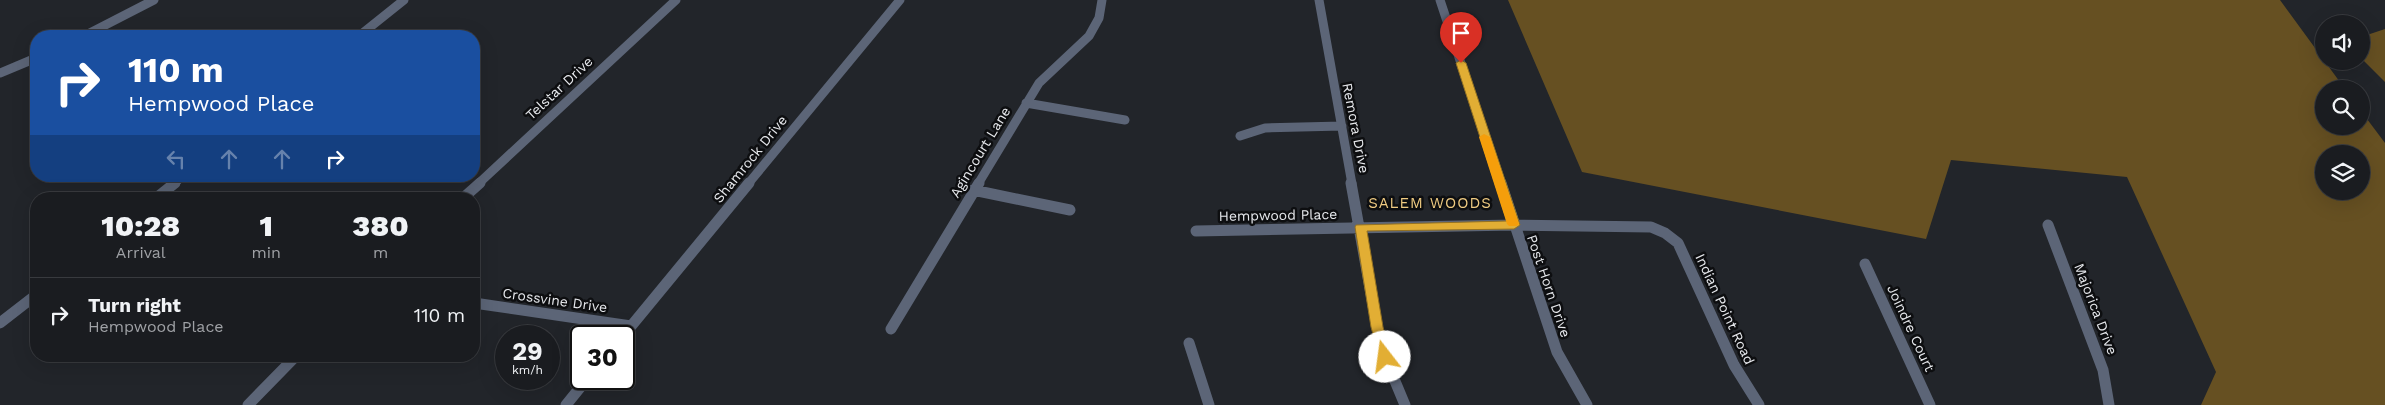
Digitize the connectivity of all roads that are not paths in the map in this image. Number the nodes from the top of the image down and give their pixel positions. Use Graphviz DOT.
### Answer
graph roads {
  1 [pos="154,0"];
  2 [pos="404,0"];
  3 [pos="676,0"];
  4 [pos="900,0"];
  5 [pos="1102,0"];
  6 [pos="1319,0"];
  7 [pos="1440,0"];
  8 [pos="96,30"];
  9 [pos="366,30"];
  10 [pos="30,60"];
  11 [pos="0,73"];
  12 [pos="1026,103"];
  13 [pos="1125,120"];
  14 [pos="1342,126"];
  15 [pos="1240,136"];
  16 [pos="176,182"];
  17 [pos="973,190"];
  18 [pos="164,192"];
  19 [pos="470,192"];
  20 [pos="1070,210"];
  21 [pos="1514,225"];
  22 [pos="2048,225"];
  23 [pos="1360,227"];
  24 [pos="1660,230"];
  25 [pos="1196,232"];
  26 [pos="1864,264"];
  27 [pos="30,299"];
  28 [pos="480,305"];
  29 [pos="0,323"];
  30 [pos="625,325"];
  31 [pos="633,325"];
  32 [pos="891,329"];
  33 [pos="1189,343"];
  34 [pos="290,362"];
  35 [pos="579,390"];
  36 [pos="248,405"];
  37 [pos="566,405"];
  38 [pos="1209,405"];
  39 [pos="1405,405"];
  40 [pos="1587,405"];
  41 [pos="1759,405"];
  42 [pos="1930,405"];
  43 [pos="2109,405"];
  1 -- 8 [label="street"];
  2 -- 9 [label="street"];
  3 -- 19 [label="street, Telstar Drive"];
  4 -- 31 [label="street, Shamrock Drive"];
  5 -- 12 [label="street, Agincourt Lane"];
  6 -- 14 [label="street, Remora Drive"];
  7 -- 21 [label="street, Post Horn Drive"];
  10 -- 11 [label="street"];
  12 -- 13 [label="street"];
  12 -- 17 [label="street, Agincourt Lane"];
  14 -- 15 [label="street"];
  14 -- 23 [label="street, Remora Drive"];
  16 -- 18 [label="street"];
  17 -- 20 [label="street"];
  17 -- 32 [label="street, Agincourt Lane"];
  21 -- 23 [label="street, Hempwood Place"];
  21 -- 24 [label="street, Hempwood Place"];
  21 -- 40 [label="street, Post Horn Drive"];
  22 -- 43 [label="street, Majorica Drive"];
  23 -- 25 [label="street, Hempwood Place"];
  23 -- 39 [label="street, Remora Drive"];
  24 -- 41 [label="street, Indian Point Road"];
  26 -- 42 [label="street, Joindre Court"];
  27 -- 29 [label="street"];
  28 -- 30 [label="street, Crossvine Drive"];
  33 -- 38 [label="street"];
  34 -- 36 [label="street"];
  35 -- 37 [label="street"];
}
